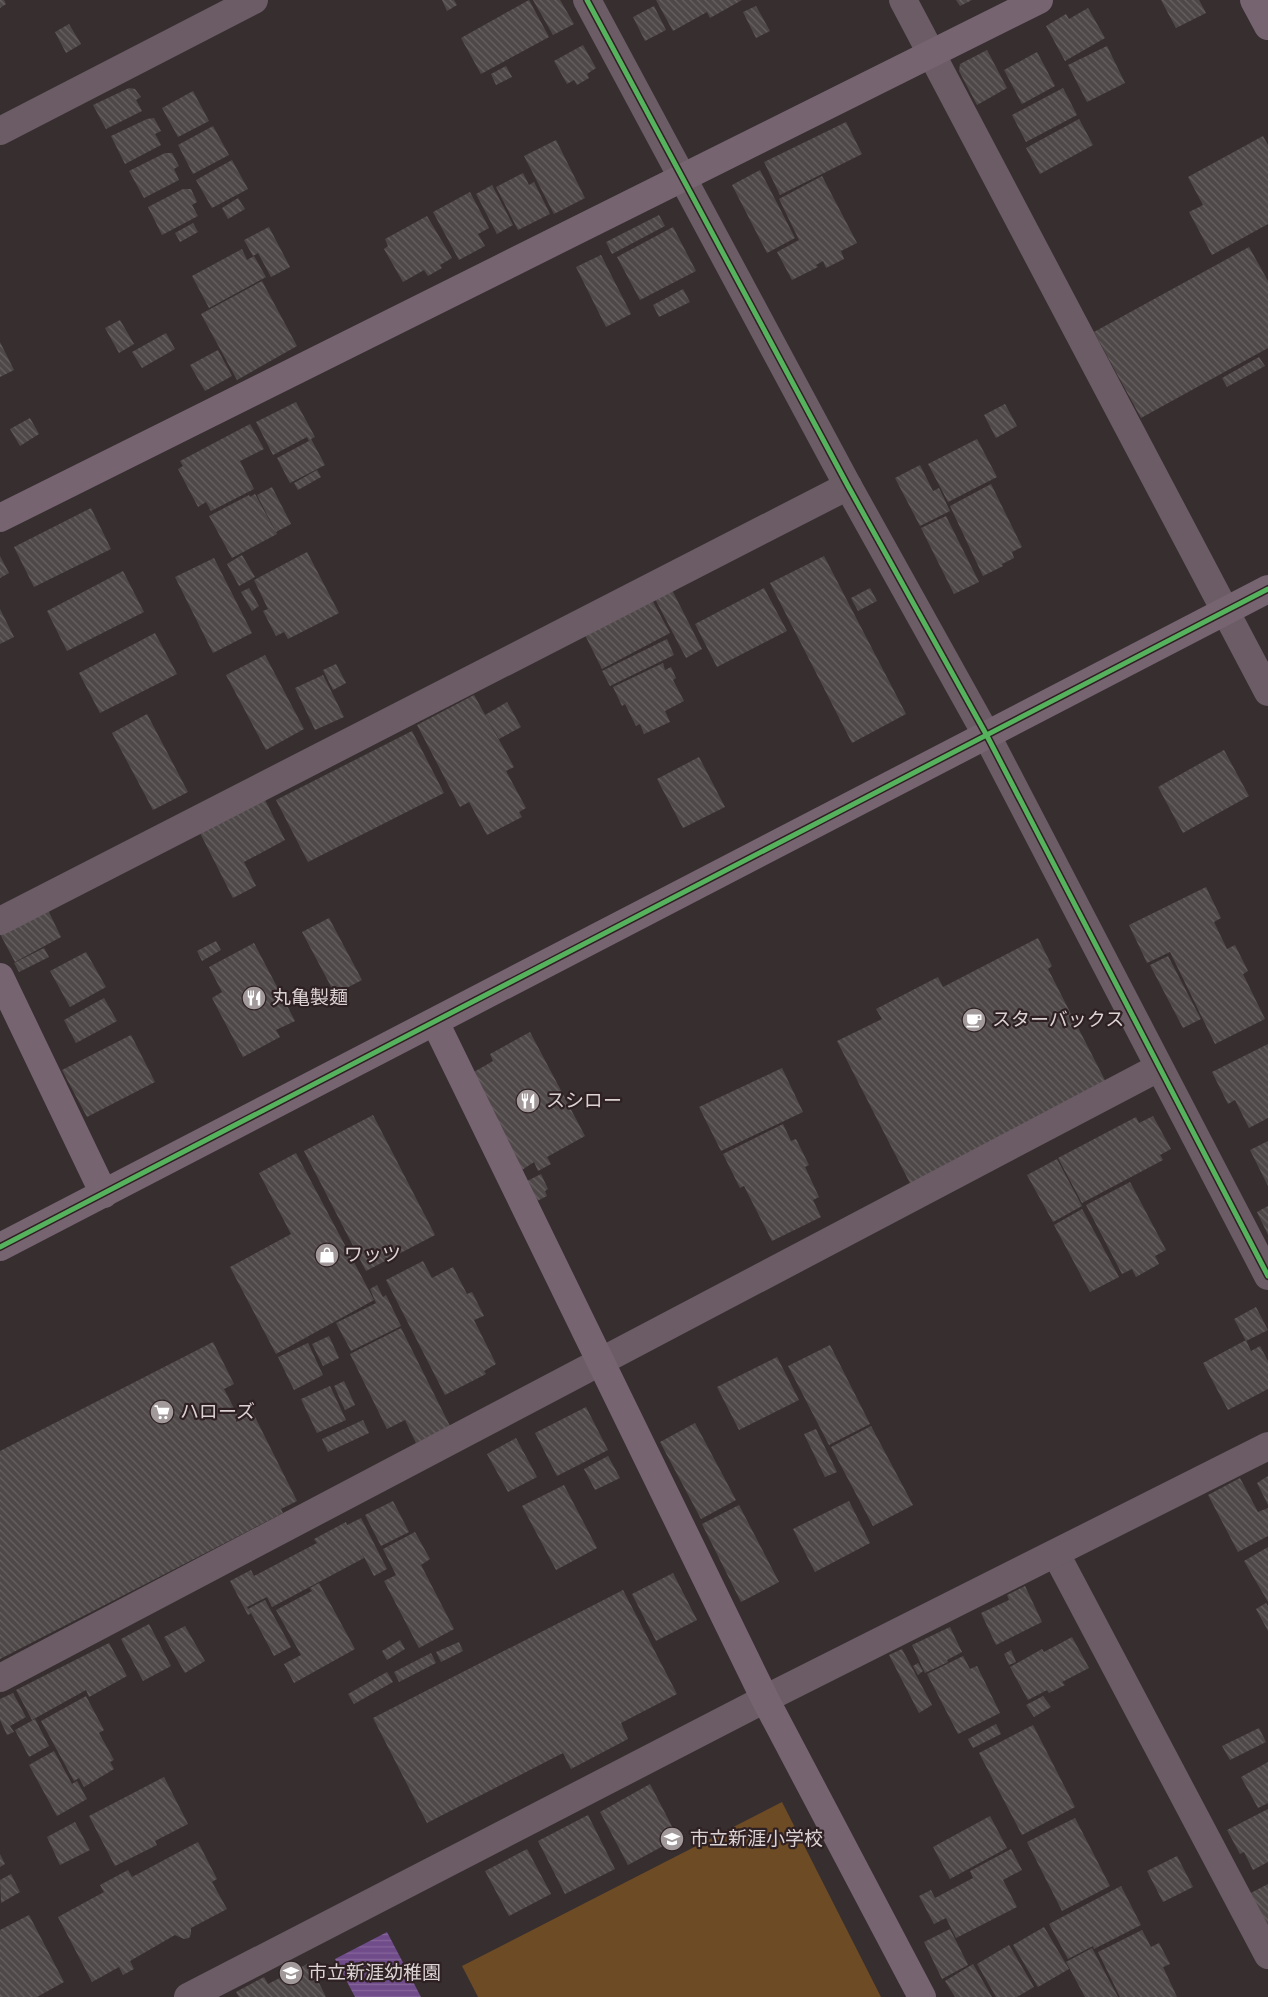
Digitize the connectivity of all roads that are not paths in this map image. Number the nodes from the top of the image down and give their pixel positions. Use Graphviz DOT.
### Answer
graph roads {
  1 [pos="254,0"];
  2 [pos="587,0"];
  3 [pos="903,0"];
  4 [pos="1040,0"];
  5 [pos="1254,0"];
  6 [pos="1268,26"];
  7 [pos="932,55"];
  8 [pos="0,131"];
  9 [pos="684,178"];
  10 [pos="848,486"];
  11 [pos="0,518"];
  12 [pos="1268,589"];
  13 [pos="1226,611"];
  14 [pos="1268,692"];
  15 [pos="986,734"];
  16 [pos="0,921"];
  17 [pos="0,978"];
  18 [pos="435,1022"];
  19 [pos="1158,1068"];
  20 [pos="104,1194"];
  21 [pos="0,1247"];
  22 [pos="1268,1276"];
  23 [pos="600,1362"];
  24 [pos="1268,1446"];
  25 [pos="1056,1554"];
  26 [pos="0,1678"];
  27 [pos="766,1699"];
  28 [pos="1268,1955"];
  29 [pos="188,1997"];
  30 [pos="922,1997"];
  1 -- 8 [label="street"];
  2 -- 9 [label="street"];
  3 -- 7 [label="street"];
  4 -- 7 [label="street"];
  5 -- 6 [label="street"];
  7 -- 9 [label="street"];
  7 -- 13 [label="street"];
  9 -- 10 [label="street"];
  9 -- 11 [label="street"];
  10 -- 15 [label="street"];
  10 -- 16 [label="street"];
  12 -- 13 [label="street"];
  13 -- 14 [label="street"];
  13 -- 15 [label="street"];
  15 -- 18 [label="street"];
  15 -- 19 [label="street"];
  17 -- 20 [label="street"];
  18 -- 20 [label="street"];
  18 -- 23 [label="street"];
  19 -- 22 [label="street"];
  19 -- 23 [label="street"];
  20 -- 21 [label="street"];
  23 -- 26 [label="street"];
  23 -- 27 [label="street"];
  24 -- 25 [label="street"];
  25 -- 27 [label="street"];
  25 -- 28 [label="street"];
  27 -- 29 [label="street"];
  27 -- 30 [label="street"];
}
